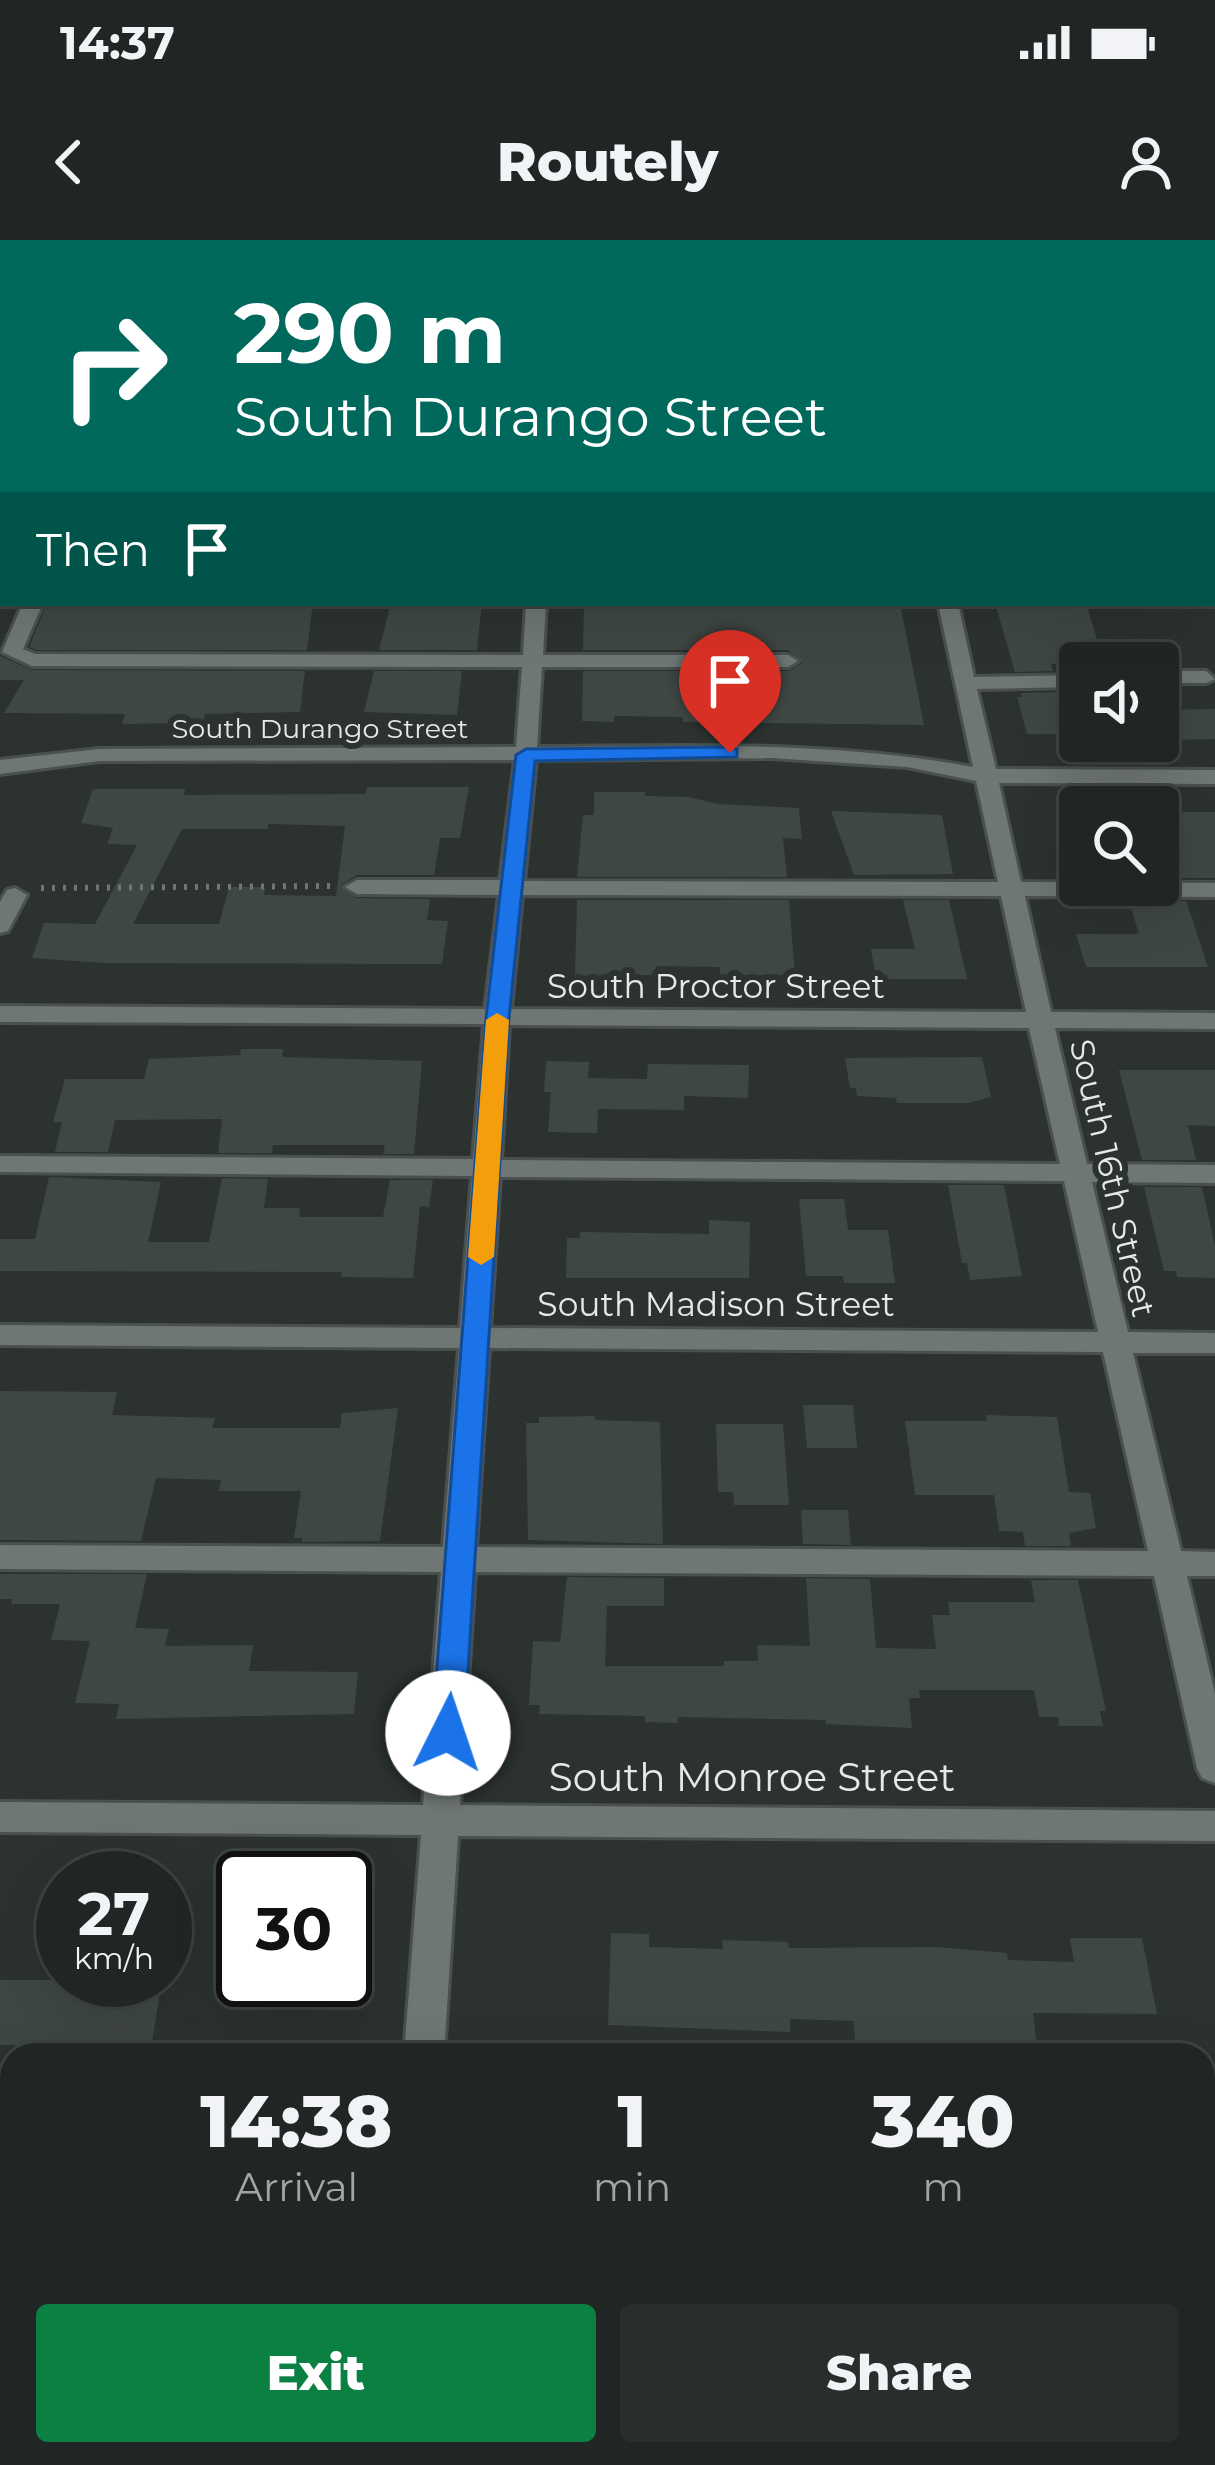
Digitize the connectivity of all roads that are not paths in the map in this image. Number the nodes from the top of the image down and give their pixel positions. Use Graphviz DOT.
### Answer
graph roads {
  1 [pos="32,606"];
  2 [pos="536,606"];
  3 [pos="949,606"];
  4 [pos="532,660"];
  5 [pos="788,661"];
  6 [pos="1206,676"];
  7 [pos="1179,677"];
  8 [pos="1059,681"];
  9 [pos="965,683"];
  10 [pos="526,755"];
  11 [pos="0,767"];
  12 [pos="986,776"];
  13 [pos="1215,777"];
  14 [pos="357,886"];
  15 [pos="512,887"];
  16 [pos="1012,889"];
  17 [pos="1215,890"];
  18 [pos="15,895"];
  19 [pos="0,926"];
  20 [pos="0,1014"];
  21 [pos="497,1018"];
  22 [pos="1040,1020"];
  23 [pos="1215,1021"];
  24 [pos="0,1164"];
  25 [pos="488,1168"];
  26 [pos="1076,1173"];
  27 [pos="1215,1174"];
  28 [pos="0,1335"];
  29 [pos="475,1339"];
  30 [pos="1114,1342"];
  31 [pos="1215,1343"];
  32 [pos="0,1557"];
  33 [pos="460,1558"];
  34 [pos="1166,1563"];
  35 [pos="1215,1564"];
  36 [pos="1215,1768"];
  37 [pos="0,1816"];
  38 [pos="442,1820"];
  39 [pos="1215,1826"];
  40 [pos="425,2043"];
  1 -- 4 [label="street"];
  2 -- 4 [label="street"];
  3 -- 9 [label="street, South 16th Street"];
  4 -- 5 [label="street"];
  4 -- 10 [label="street"];
  6 -- 7 [label="street"];
  8 -- 9 [label="street"];
  9 -- 12 [label="street, South 16th Street"];
  10 -- 11 [label="street, South Durango Street"];
  10 -- 12 [label="street, South Durango Street"];
  10 -- 15 [label="street"];
  12 -- 13 [label="street, South Durango Street"];
  12 -- 16 [label="street, South 16th Street"];
  14 -- 15 [label="street"];
  15 -- 16 [label="street"];
  15 -- 21 [label="street"];
  16 -- 17 [label="street"];
  16 -- 22 [label="street, South 16th Street"];
  18 -- 19 [label="street"];
  20 -- 21 [label="street, South Proctor Street"];
  21 -- 22 [label="street, South Proctor Street"];
  21 -- 25 [label="street"];
  22 -- 23 [label="street, South Proctor Street"];
  22 -- 26 [label="street, South 16th Street"];
  24 -- 25 [label="street"];
  25 -- 26 [label="street"];
  25 -- 29 [label="street"];
  26 -- 27 [label="street"];
  26 -- 30 [label="street, South 16th Street"];
  28 -- 29 [label="street, South Madison Street"];
  29 -- 30 [label="street, South Madison Street"];
  29 -- 33 [label="street"];
  30 -- 31 [label="street, South Madison Street"];
  30 -- 34 [label="street, South 16th Street"];
  32 -- 33 [label="street"];
  33 -- 34 [label="street"];
  33 -- 38 [label="street"];
  34 -- 35 [label="street"];
  34 -- 36 [label="street, South 16th Street"];
  37 -- 38 [label="street, South Monroe Street"];
  38 -- 39 [label="street, South Monroe Street"];
  38 -- 40 [label="street"];
}
